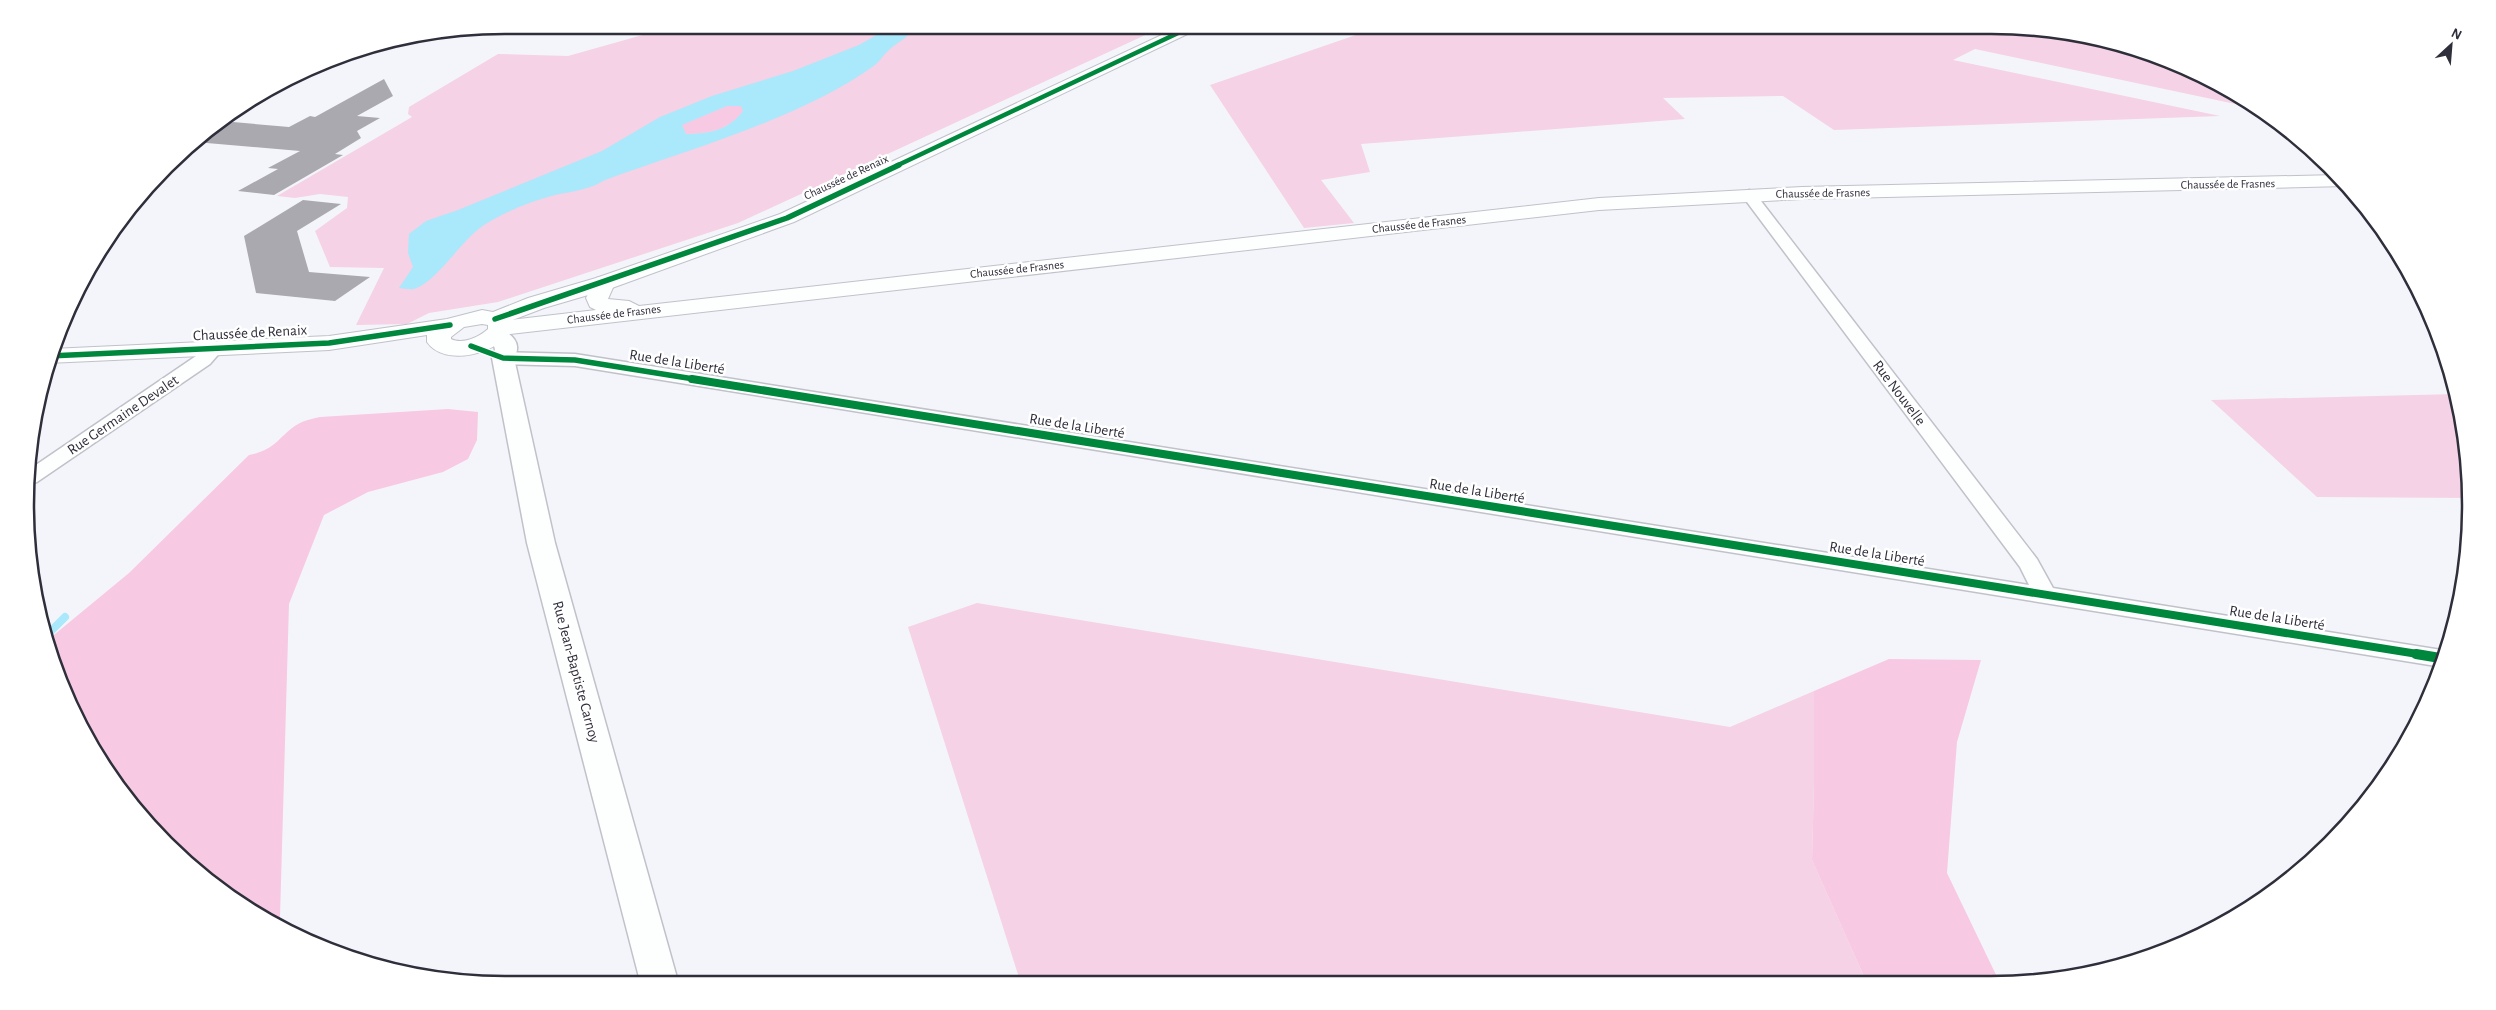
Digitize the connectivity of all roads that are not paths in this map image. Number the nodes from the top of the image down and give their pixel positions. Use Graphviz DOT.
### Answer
graph roads {
  1 [pos="1176,34"];
  2 [pos="2333,181"];
  3 [pos="1749,195"];
  4 [pos="604,283"];
  5 [pos="653,309"];
  6 [pos="447,335"];
  7 [pos="499,335"];
  8 [pos="214,349"];
  9 [pos="59,356"];
  10 [pos="35,475"];
  11 [pos="2044,595"];
  12 [pos="2436,657"];
  13 [pos="658,976"];
  1 -- 4 [label="main road, Chaussée de Renaix"];
  2 -- 3 [label="main road, Chaussée de Frasnes"];
  3 -- 5 [label="main road, Chaussée de Frasnes"];
  3 -- 11 [label="street, Rue Nouvelle"];
  4 -- 5 [label="main road"];
  4 -- 7 [label="main road, Chaussée de Renaix"];
  5 -- 7 [label="main road, Chaussée de Frasnes"];
  6 -- 7 [label="main road"];
  6 -- 7 [label="main road"];
  6 -- 8 [label="main road, Chaussée de Renaix"];
  7 -- 11 [label="street, Rue de la Liberté"];
  7 -- 13 [label="street, Rue Jean-Baptiste Carnoy"];
  8 -- 9 [label="main road, Chaussée de Renaix"];
  8 -- 10 [label="street, Rue Germaine Devalet"];
  11 -- 12 [label="street, Rue de la Liberté"];
}
